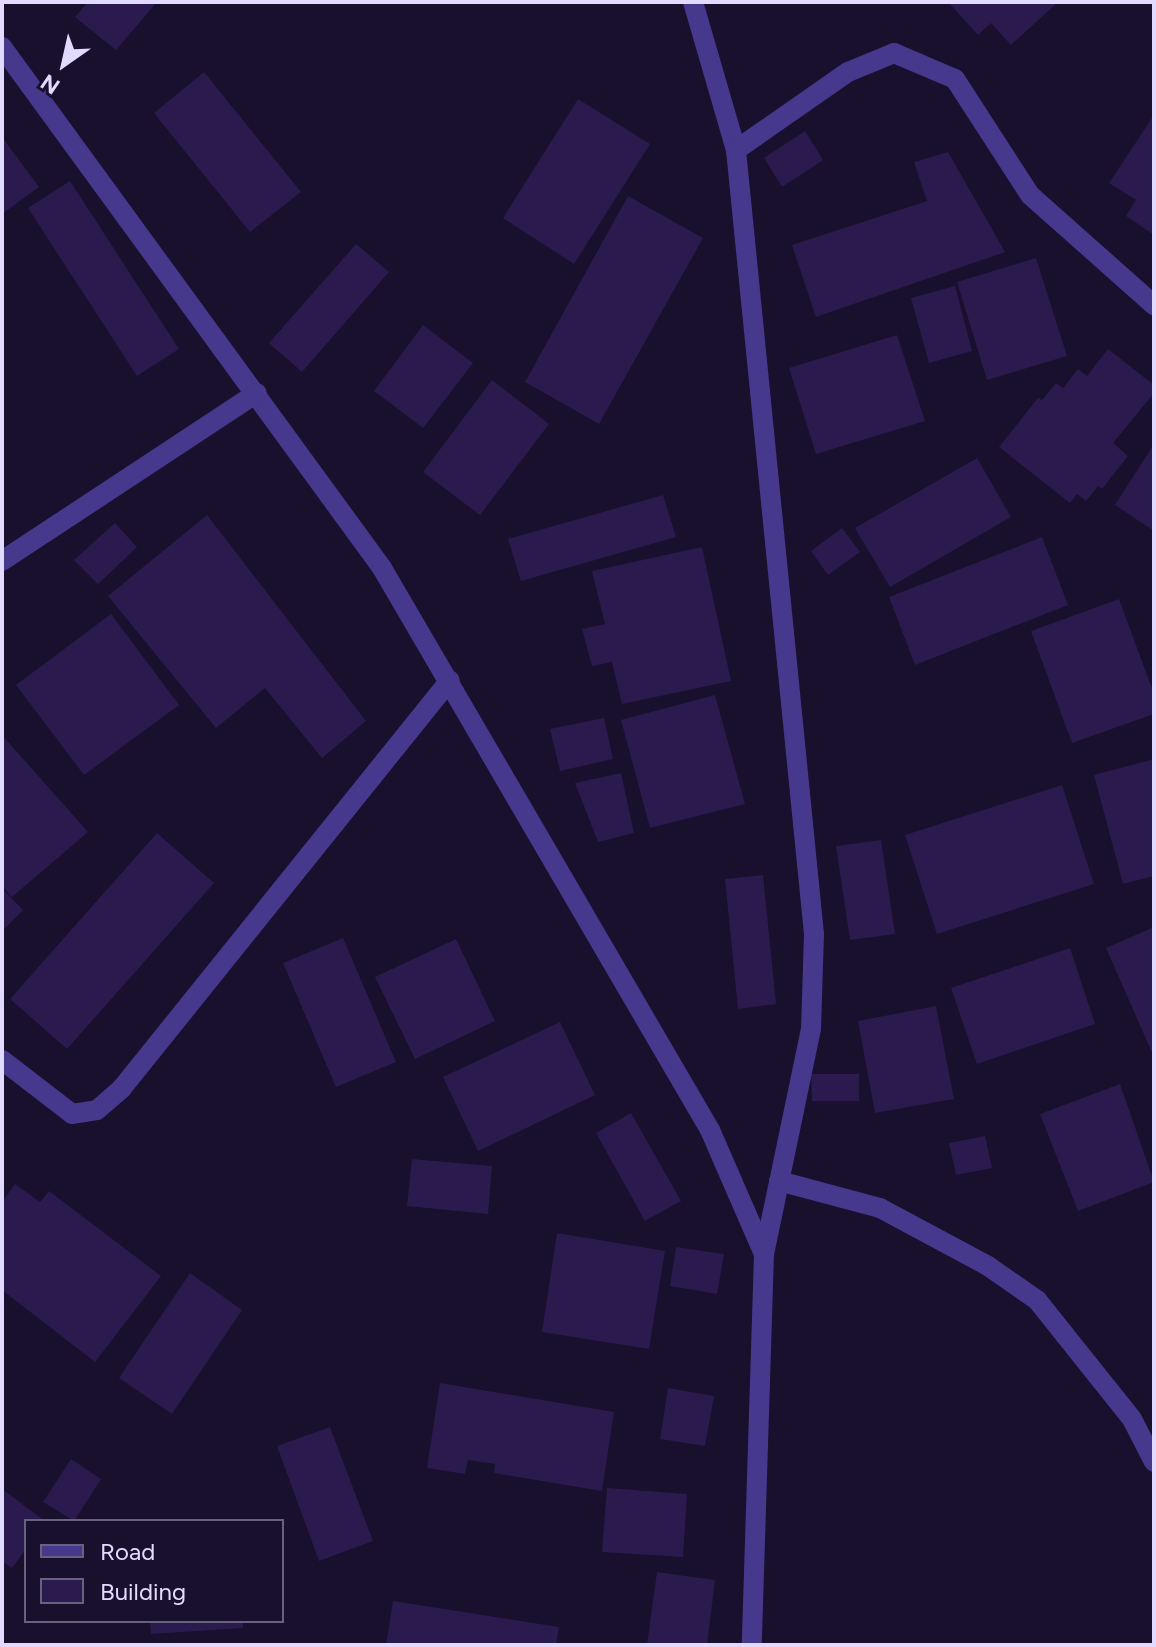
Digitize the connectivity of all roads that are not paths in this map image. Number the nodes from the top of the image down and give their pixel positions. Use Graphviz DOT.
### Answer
graph roads {
  1 [pos="693,2"];
  2 [pos="2,47"];
  3 [pos="736,150"];
  4 [pos="1154,305"];
  5 [pos="257,393"];
  6 [pos="2,561"];
  7 [pos="450,680"];
  8 [pos="2,1060"];
  9 [pos="779,1181"];
  10 [pos="764,1254"];
  11 [pos="1154,1462"];
  12 [pos="752,1645"];
  1 -- 3 [label="street"];
  2 -- 5 [label="street"];
  3 -- 4 [label="street"];
  3 -- 9 [label="street"];
  5 -- 6 [label="street"];
  5 -- 7 [label="street"];
  7 -- 8 [label="street"];
  7 -- 10 [label="street"];
  9 -- 10 [label="street"];
  9 -- 11 [label="street"];
  10 -- 12 [label="street"];
}
